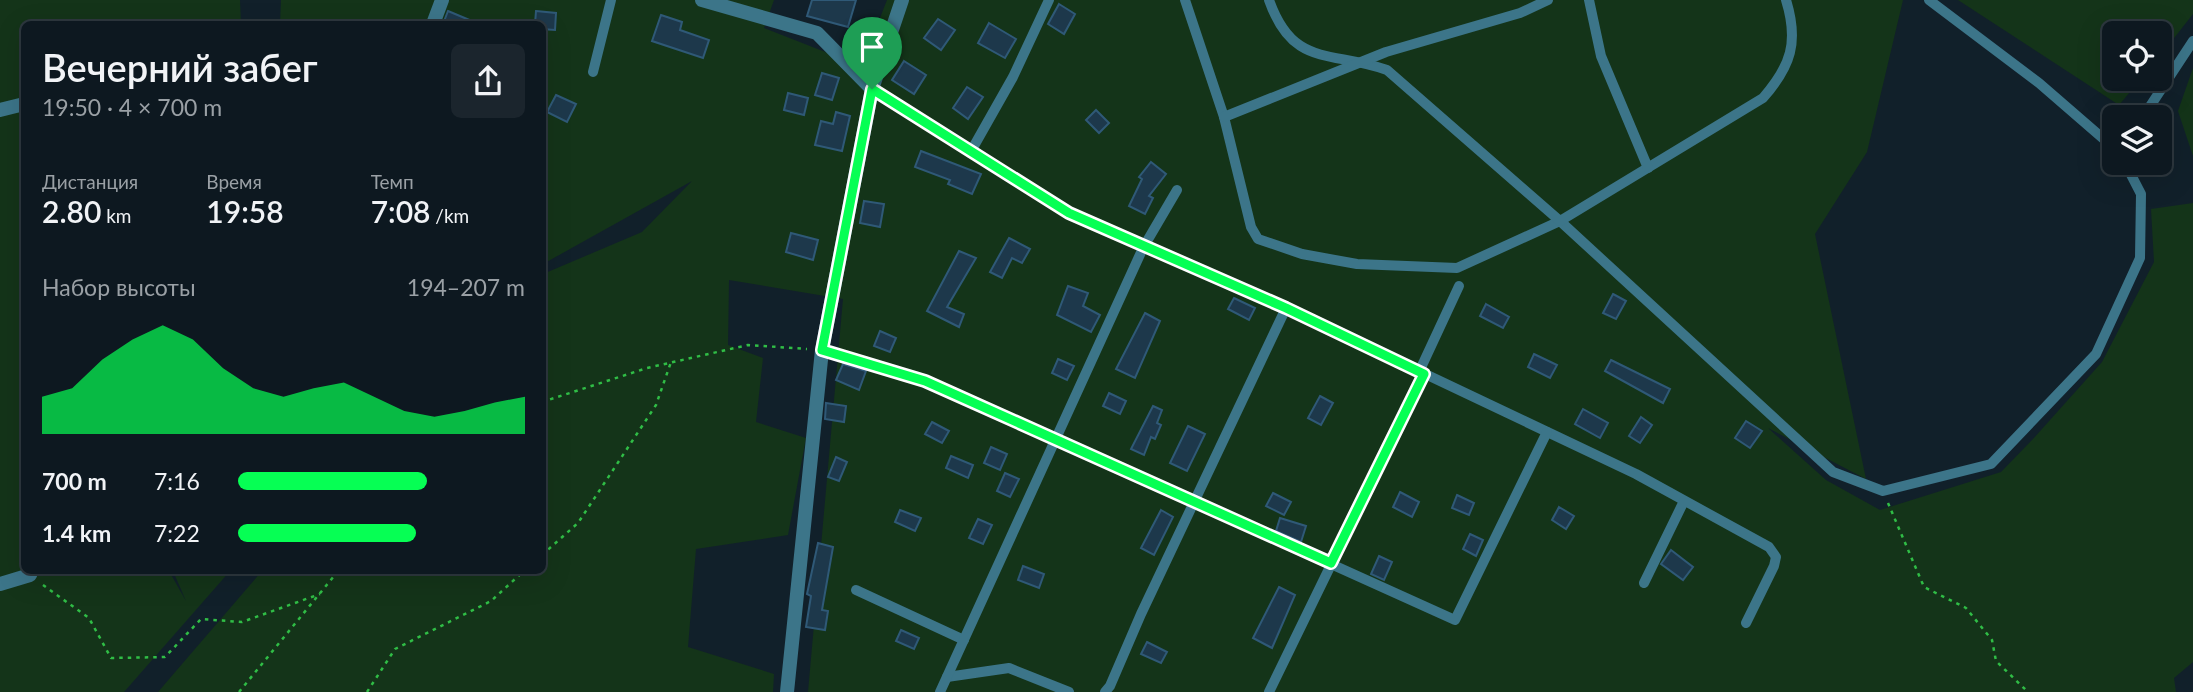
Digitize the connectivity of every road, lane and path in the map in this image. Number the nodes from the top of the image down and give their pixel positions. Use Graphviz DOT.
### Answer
graph roads {
  1 [pos="442,0"];
  2 [pos="611,0"];
  3 [pos="702,0"];
  4 [pos="902,0"];
  5 [pos="1048,0"];
  6 [pos="1185,0"];
  7 [pos="1269,0"];
  8 [pos="1548,0"];
  9 [pos="1589,0"];
  10 [pos="1786,0"];
  11 [pos="1929,0"];
  12 [pos="434,21"];
  13 [pos="2193,41"];
  14 [pos="1365,62"];
  15 [pos="593,72"];
  16 [pos="872,89"];
  17 [pos="21,105"];
  18 [pos="2151,105"];
  19 [pos="0,110"];
  20 [pos="1224,117"];
  21 [pos="2102,138"];
  22 [pos="970,153"];
  23 [pos="1648,168"];
  24 [pos="2131,175"];
  25 [pos="1177,190"];
  26 [pos="1560,221"];
  27 [pos="1143,248"];
  28 [pos="1459,286"];
  29 [pos="1286,308"];
  30 [pos="822,350"];
  31 [pos="671,362"];
  32 [pos="1421,373"];
  33 [pos="546,401"];
  34 [pos="1547,432"];
  35 [pos="1056,438"];
  36 [pos="1883,491"];
  37 [pos="1194,501"];
  38 [pos="1684,501"];
  39 [pos="546,551"];
  40 [pos="1331,563"];
  41 [pos="28,574"];
  42 [pos="32,574"];
  43 [pos="336,574"];
  44 [pos="521,574"];
  45 [pos="1644,583"];
  46 [pos="0,584"];
  47 [pos="856,590"];
  48 [pos="320,594"];
  49 [pos="1746,623"];
  50 [pos="964,640"];
  51 [pos="947,677"];
  52 [pos="239,692"];
  53 [pos="367,692"];
  54 [pos="787,692"];
  55 [pos="940,692"];
  56 [pos="1069,692"];
  57 [pos="1105,692"];
  58 [pos="1269,692"];
  59 [pos="2028,692"];
  1 -- 12 [label="street"];
  2 -- 15 [label="lane"];
  3 -- 16 [label="street"];
  4 -- 16 [label="street"];
  5 -- 22 [label="lane"];
  6 -- 20 [label="lane"];
  7 -- 14 [label="lane"];
  8 -- 14 [label="lane"];
  9 -- 23 [label="lane"];
  10 -- 23 [label="lane"];
  11 -- 21 [label="lane"];
  13 -- 18 [label="lane"];
  14 -- 20 [label="lane"];
  14 -- 26 [label="lane"];
  16 -- 22 [label="lane"];
  16 -- 30 [label="street"];
  17 -- 19 [label="street"];
  20 -- 26 [label="lane"];
  22 -- 27 [label="lane"];
  23 -- 26 [label="lane"];
  24 -- 36 [label="lane"];
  25 -- 27 [label="lane"];
  26 -- 36 [label="lane"];
  27 -- 29 [label="lane"];
  27 -- 35 [label="lane"];
  28 -- 32 [label="lane"];
  29 -- 32 [label="lane"];
  29 -- 37 [label="lane"];
  30 -- 31 [label="path"];
  30 -- 35 [label="lane"];
  30 -- 54 [label="street"];
  31 -- 33 [label="path"];
  31 -- 39 [label="path"];
  32 -- 34 [label="lane"];
  32 -- 40 [label="lane"];
  34 -- 38 [label="lane"];
  34 -- 40 [label="lane"];
  35 -- 37 [label="lane"];
  35 -- 50 [label="lane"];
  36 -- 59 [label="path"];
  37 -- 40 [label="lane"];
  37 -- 57 [label="lane"];
  38 -- 45 [label="lane"];
  38 -- 49 [label="lane"];
  40 -- 58 [label="lane"];
  41 -- 46 [label="street"];
  42 -- 48 [label="path"];
  43 -- 48 [label="path"];
  44 -- 53 [label="path"];
  47 -- 50 [label="lane"];
  48 -- 52 [label="path"];
  50 -- 51 [label="lane"];
  51 -- 55 [label="lane"];
  51 -- 56 [label="lane"];
}
